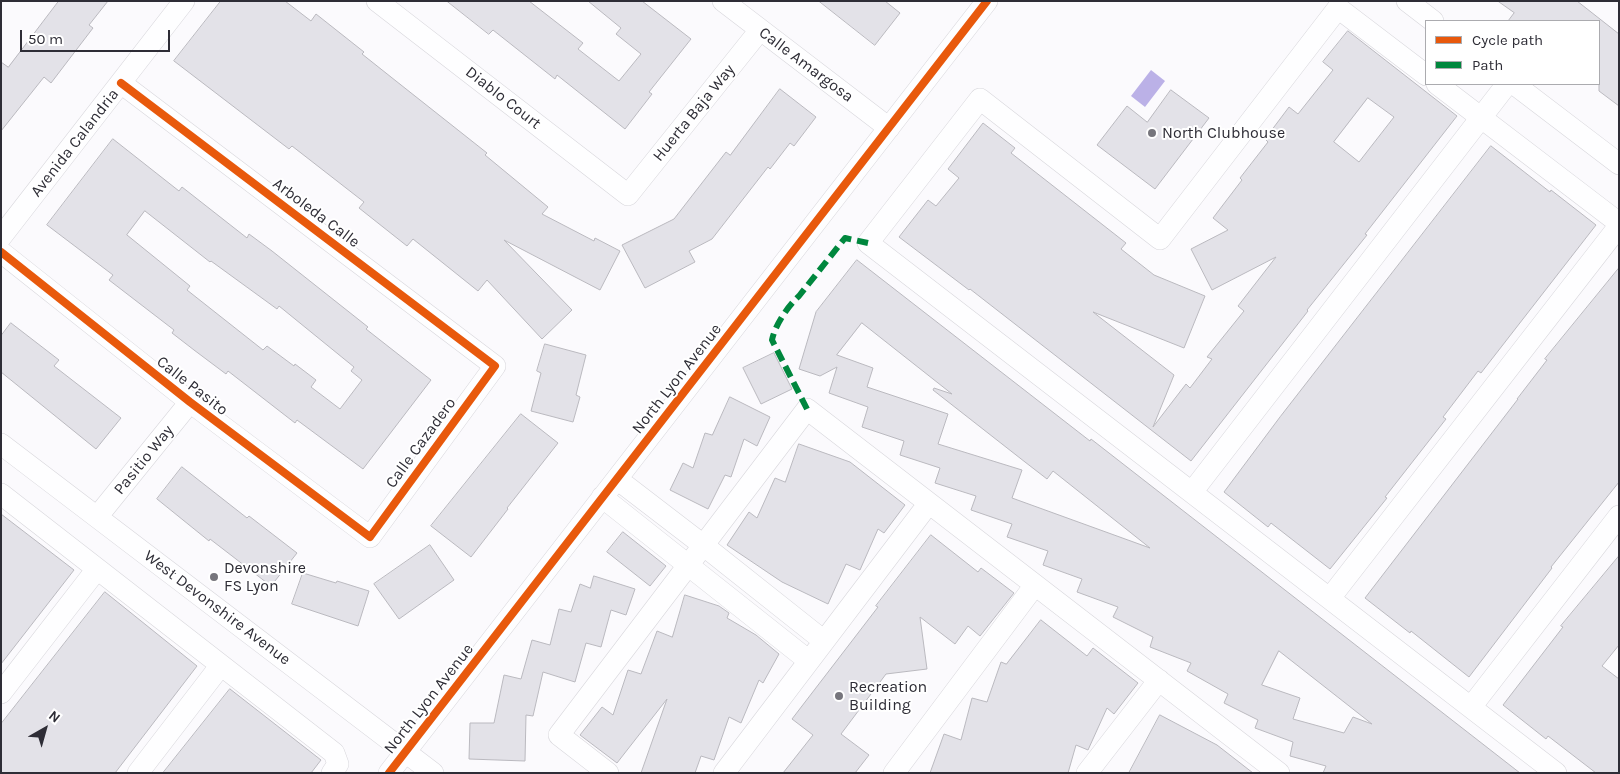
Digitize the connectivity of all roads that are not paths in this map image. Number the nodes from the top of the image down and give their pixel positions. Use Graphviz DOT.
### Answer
graph roads {
  1 [pos="184,1"];
  2 [pos="377,1"];
  3 [pos="723,1"];
  4 [pos="987,1"];
  5 [pos="1407,1"];
  6 [pos="1432,20"];
  7 [pos="760,30"];
  8 [pos="1425,75"];
  9 [pos="121,83"];
  10 [pos="1438,85"];
  11 [pos="1506,85"];
  12 [pos="1515,85"];
  13 [pos="1481,117"];
  14 [pos="889,128"];
  15 [pos="1619,164"];
  16 [pos="628,195"];
  17 [pos="1619,224"];
  18 [pos="1,237"];
  19 [pos="1,252"];
  20 [pos="495,366"];
  21 [pos="190,402"];
  22 [pos="2,445"];
  23 [pos="617,479"];
  24 [pos="1192,492"];
  25 [pos="1,494"];
  26 [pos="602,497"];
  27 [pos="929,503"];
  28 [pos="1619,516"];
  29 [pos="97,518"];
  30 [pos="370,537"];
  31 [pos="703,545"];
  32 [pos="689,565"];
  33 [pos="97,569"];
  34 [pos="1035,584"];
  35 [pos="1330,598"];
  36 [pos="824,641"];
  37 [pos="809,661"];
  38 [pos="221,666"];
  39 [pos="1159,680"];
  40 [pos="1,693"];
  41 [pos="1471,707"];
  42 [pos="406,752"];
  43 [pos="138,773"];
  44 [pos="332,773"];
  45 [pos="389,773"];
  46 [pos="433,773"];
  47 [pos="608,773"];
  48 [pos="724,773"];
  49 [pos="894,773"];
  50 [pos="1087,773"];
  51 [pos="1278,773"];
  52 [pos="1556,773"];
  1 -- 9 [label="street, Avenida Calandria"];
  2 -- 16 [label="street, Diablo Court"];
  3 -- 7 [label="street, Calle Amargosa"];
  4 -- 14 [label="street, North Lyon Avenue"];
  5 -- 6 [label="street"];
  7 -- 14 [label="street, Calle Amargosa"];
  7 -- 16 [label="street, Huerta Baja Way"];
  8 -- 24 [label="street"];
  9 -- 18 [label="street, Avenida Calandria"];
  9 -- 20 [label="street, Arboleda Calle"];
  10 -- 13 [label="street"];
  11 -- 13 [label="street"];
  12 -- 15 [label="street"];
  13 -- 17 [label="street"];
  13 -- 24 [label="street"];
  14 -- 23 [label="street, North Lyon Avenue"];
  17 -- 35 [label="street"];
  19 -- 21 [label="street, Calle Pasito"];
  20 -- 30 [label="street, Calle Cazadero"];
  21 -- 29 [label="street, Pasitio Way"];
  21 -- 30 [label="street, Calle Pasito"];
  22 -- 29 [label="street, West Devonshire Avenue"];
  23 -- 26 [label="street, North Lyon Avenue"];
  23 -- 31 [label="street"];
  24 -- 35 [label="street"];
  25 -- 33 [label="street"];
  26 -- 32 [label="street"];
  26 -- 42 [label="street, North Lyon Avenue"];
  27 -- 31 [label="street"];
  27 -- 34 [label="street"];
  27 -- 36 [label="street"];
  28 -- 41 [label="street"];
  29 -- 42 [label="street, West Devonshire Avenue"];
  31 -- 32 [label="street"];
  31 -- 36 [label="street"];
  32 -- 37 [label="street"];
  32 -- 47 [label="street"];
  33 -- 38 [label="street"];
  33 -- 40 [label="street"];
  34 -- 39 [label="street"];
  34 -- 49 [label="street"];
  35 -- 41 [label="street"];
  36 -- 37 [label="street"];
  37 -- 48 [label="street"];
  38 -- 43 [label="street"];
  38 -- 44 [label="street"];
  39 -- 50 [label="street"];
  39 -- 51 [label="street"];
  41 -- 52 [label="street"];
  42 -- 45 [label="street, North Lyon Avenue"];
  42 -- 46 [label="street, West Devonshire Avenue"];
}
